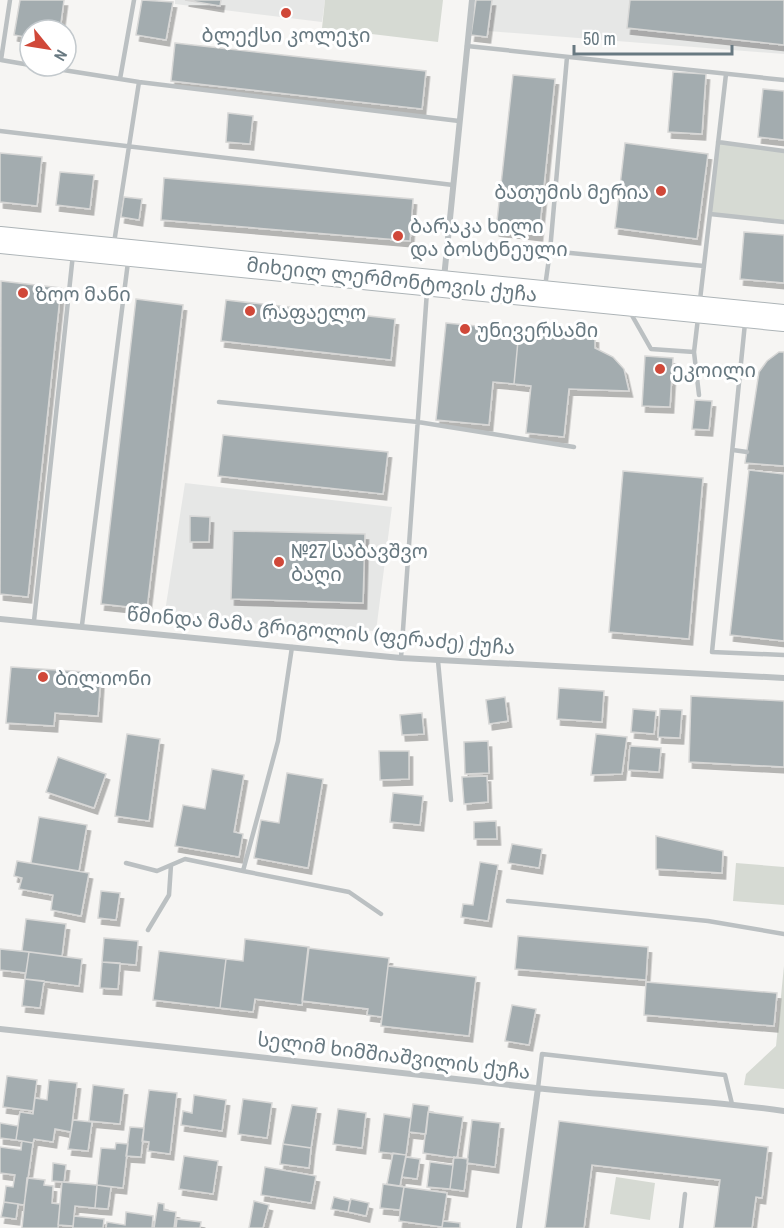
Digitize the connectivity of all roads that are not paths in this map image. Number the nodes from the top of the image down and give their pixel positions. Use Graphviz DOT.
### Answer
graph roads {
  1 [pos="10,0"];
  2 [pos="134,0"];
  3 [pos="472,0"];
  4 [pos="467,46"];
  5 [pos="567,57"];
  6 [pos="18,63"];
  7 [pos="78,73"];
  8 [pos="726,74"];
  9 [pos="120,80"];
  10 [pos="784,80"];
  11 [pos="139,81"];
  12 [pos="459,121"];
  13 [pos="0,131"];
  14 [pos="718,142"];
  15 [pos="129,146"];
  16 [pos="784,150"];
  17 [pos="453,185"];
  18 [pos="710,214"];
  19 [pos="784,222"];
  20 [pos="0,240"];
  21 [pos="74,248"];
  22 [pos="550,251"];
  23 [pos="121,252"];
  24 [pos="704,267"];
  25 [pos="435,283"];
  26 [pos="544,294"];
  27 [pos="624,302"];
  28 [pos="699,309"];
  29 [pos="746,314"];
  30 [pos="784,318"];
  31 [pos="694,352"];
  32 [pos="699,395"];
  33 [pos="219,402"];
  34 [pos="418,422"];
  35 [pos="574,447"];
  36 [pos="733,450"];
  37 [pos="747,452"];
  38 [pos="0,619"];
  39 [pos="34,621"];
  40 [pos="82,626"];
  41 [pos="292,647"];
  42 [pos="784,655"];
  43 [pos="401,658"];
  44 [pos="438,660"];
  45 [pos="784,678"];
  46 [pos="451,800"];
  47 [pos="126,863"];
  48 [pos="171,865"];
  49 [pos="243,871"];
  50 [pos="508,901"];
  51 [pos="381,914"];
  52 [pos="148,930"];
  53 [pos="784,934"];
  54 [pos="0,1029"];
  55 [pos="538,1088"];
  56 [pos="732,1104"];
  57 [pos="784,1111"];
  58 [pos="685,1194"];
  59 [pos="519,1228"];
  60 [pos="681,1228"];
  1 -- 6 [label="lane"];
  2 -- 9 [label="lane"];
  3 -- 4 [label="street"];
  4 -- 5 [label="lane"];
  4 -- 12 [label="street"];
  5 -- 8 [label="lane"];
  5 -- 22 [label="lane"];
  7 -- 9 [label="lane"];
  8 -- 10 [label="lane"];
  8 -- 14 [label="lane"];
  9 -- 11 [label="lane"];
  11 -- 12 [label="lane"];
  11 -- 15 [label="lane"];
  12 -- 17 [label="street"];
  13 -- 15 [label="lane"];
  14 -- 16 [label="lane"];
  14 -- 18 [label="lane"];
  15 -- 17 [label="lane"];
  15 -- 23 [label="lane"];
  17 -- 25 [label="street"];
  18 -- 19 [label="lane"];
  18 -- 24 [label="lane"];
  20 -- 21 [label="street, მიხეილ ლერმონტოვის ქუჩა"];
  21 -- 23 [label="street, მიხეილ ლერმონტოვის ქუჩა"];
  21 -- 39 [label="lane"];
  22 -- 24 [label="lane"];
  22 -- 26 [label="lane"];
  23 -- 25 [label="street, მიხეილ ლერმონტოვის ქუჩა"];
  23 -- 40 [label="lane"];
  24 -- 28 [label="lane"];
  25 -- 26 [label="street, მიხეილ ლერმონტოვის ქუჩა"];
  25 -- 34 [label="lane"];
  26 -- 27 [label="street, მიხეილ ლერმონტოვის ქუჩა"];
  27 -- 28 [label="street, მიხეილ ლერმონტოვის ქუჩა"];
  27 -- 31 [label="lane"];
  28 -- 29 [label="street, მიხეილ ლერმონტოვის ქუჩა"];
  28 -- 31 [label="lane"];
  29 -- 30 [label="street, მიხეილ ლერმონტოვის ქუჩა"];
  29 -- 36 [label="lane"];
  31 -- 32 [label="lane"];
  33 -- 34 [label="lane"];
  34 -- 35 [label="lane"];
  34 -- 43 [label="lane"];
  36 -- 37 [label="lane"];
  36 -- 42 [label="lane"];
  38 -- 39 [label="street, წმინდა მამა გრიგოლის (ფერაძე) ქუჩა"];
  39 -- 40 [label="street, წმინდა მამა გრიგოლის (ფერაძე) ქუჩა"];
  40 -- 41 [label="street, წმინდა მამა გრიგოლის (ფერაძე) ქუჩა"];
  41 -- 43 [label="street, წმინდა მამა გრიგოლის (ფერაძე) ქუჩა"];
  41 -- 49 [label="lane"];
  43 -- 44 [label="street, წმინდა მამა გრიგოლის (ფერაძე) ქუჩა"];
  44 -- 45 [label="street, წმინდა მამა გრიგოლის (ფერაძე) ქუჩა"];
  44 -- 46 [label="lane"];
  47 -- 48 [label="lane"];
  48 -- 49 [label="lane"];
  48 -- 52 [label="lane"];
  49 -- 51 [label="lane"];
  50 -- 53 [label="lane"];
  54 -- 55 [label="street, სელიმ ხიმშიაშვილის ქუჩა"];
  55 -- 56 [label="street, სელიმ ხიმშიაშვილის ქუჩა"];
  55 -- 56 [label="lane"];
  55 -- 59 [label="street"];
  56 -- 57 [label="street, სელიმ ხიმშიაშვილის ქუჩა"];
  58 -- 60 [label="lane"];
}
